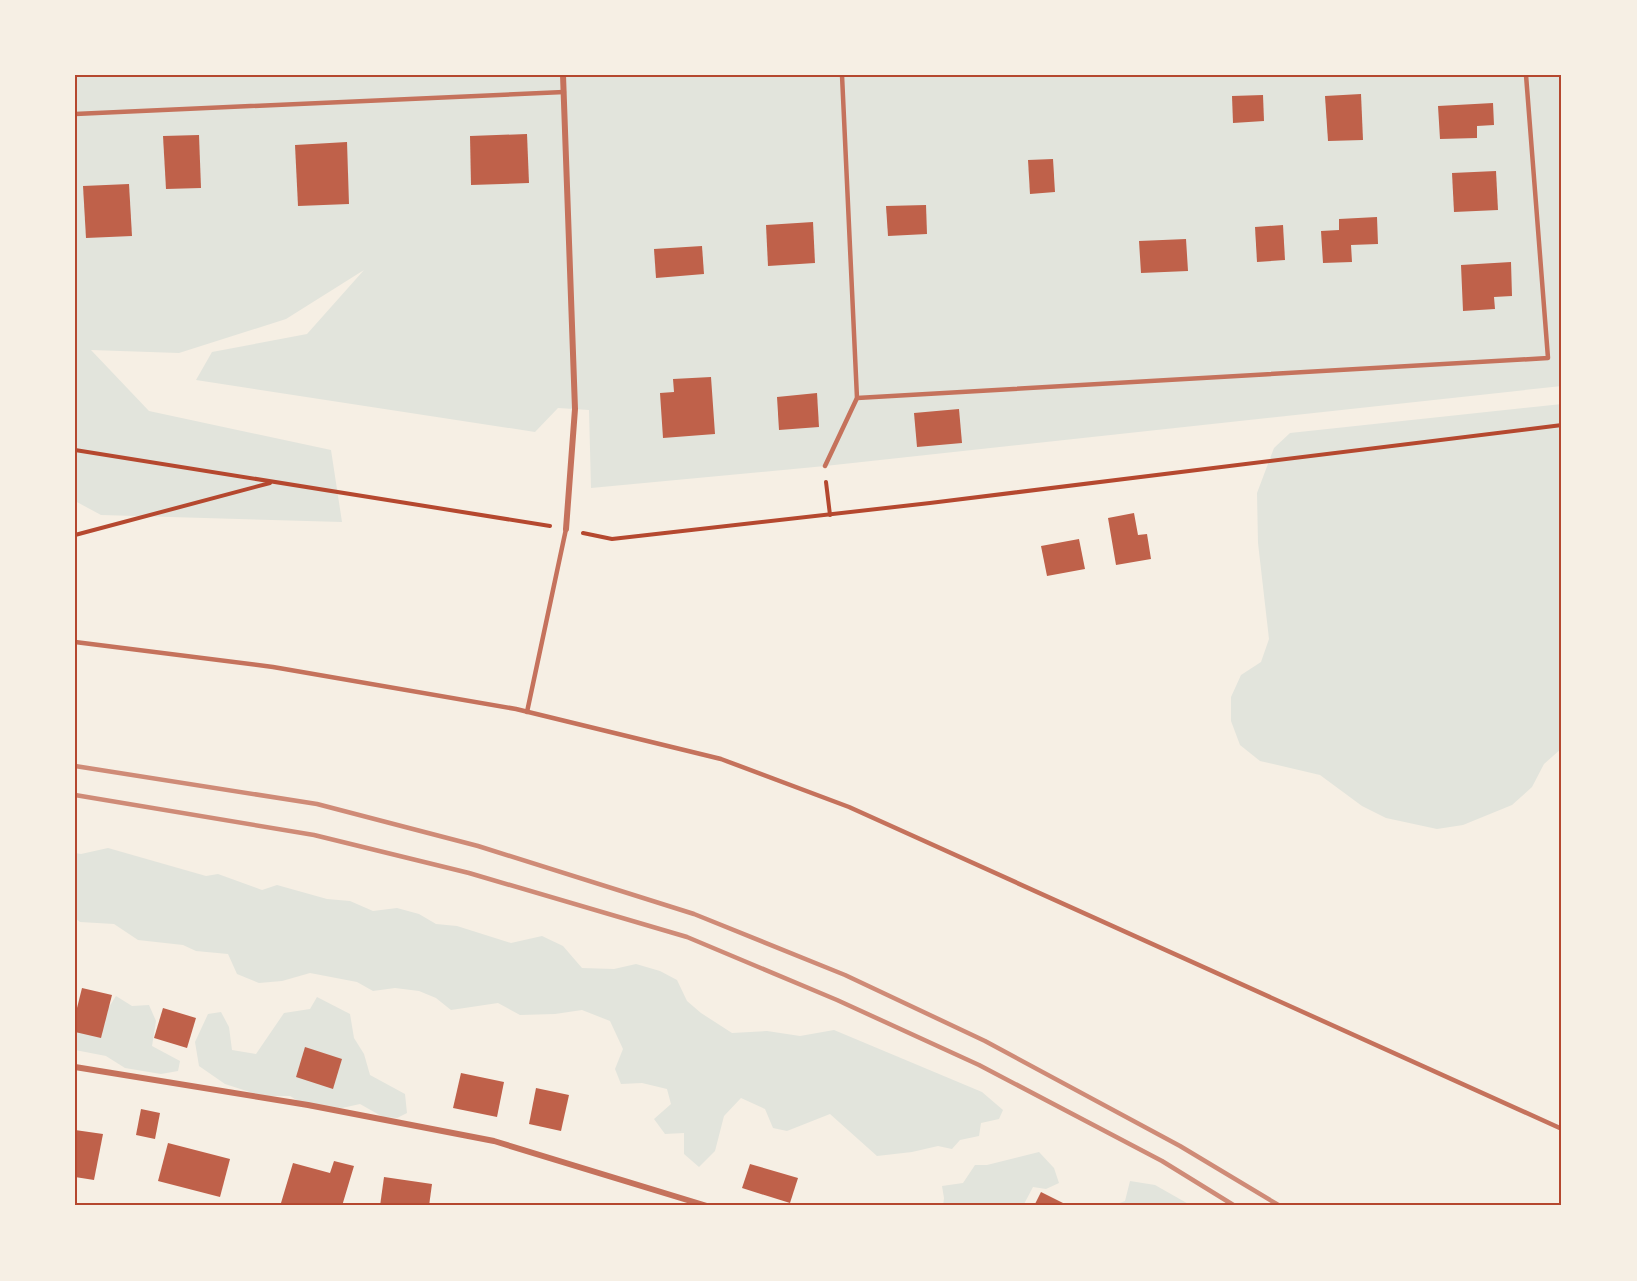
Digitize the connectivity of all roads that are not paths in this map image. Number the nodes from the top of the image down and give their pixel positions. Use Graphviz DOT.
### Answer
graph roads {
  1 [pos="563,75"];
  2 [pos="842,75"];
  3 [pos="1526,75"];
  4 [pos="564,92"];
  5 [pos="75,114"];
  6 [pos="857,398"];
  7 [pos="825,466"];
  8 [pos="566,529"];
  9 [pos="75,642"];
  10 [pos="527,712"];
  11 [pos="75,1067"];
  12 [pos="1562,1129"];
  13 [pos="707,1206"];
  1 -- 4 [label="street"];
  2 -- 6 [label="lane"];
  3 -- 6 [label="lane"];
  4 -- 5 [label="lane"];
  4 -- 8 [label="street"];
  6 -- 7 [label="lane"];
  8 -- 10 [label="lane"];
  9 -- 10 [label="lane"];
  10 -- 12 [label="lane"];
  11 -- 13 [label="street"];
}
